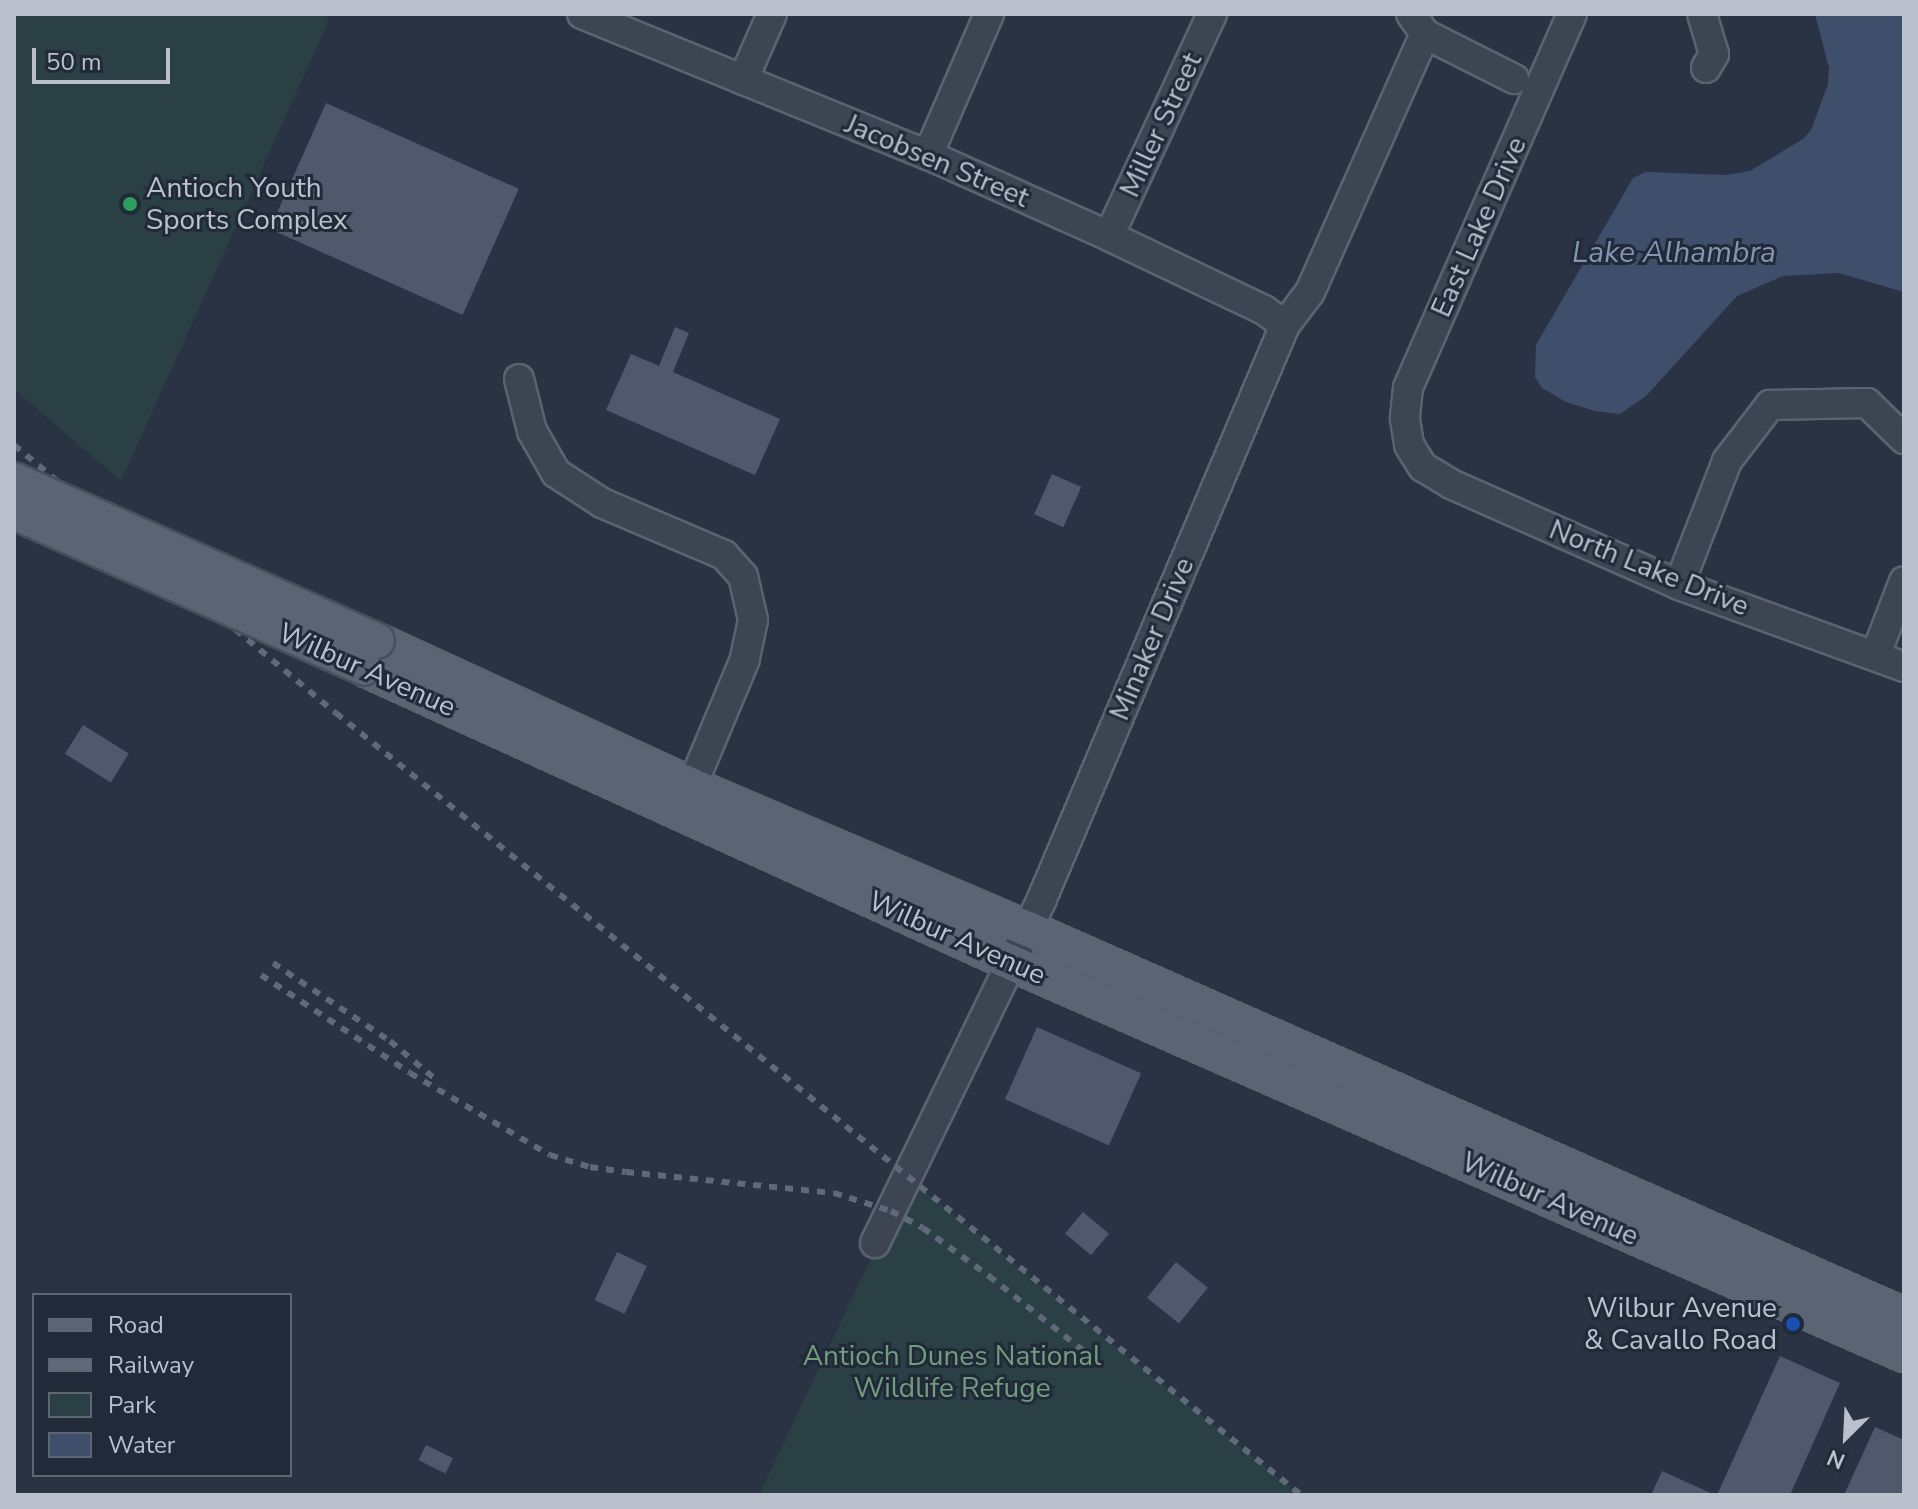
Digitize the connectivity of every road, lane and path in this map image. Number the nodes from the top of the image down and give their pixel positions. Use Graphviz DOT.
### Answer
graph roads {
  1 [pos="582,14"];
  2 [pos="772,14"];
  3 [pos="989,14"];
  4 [pos="1212,14"];
  5 [pos="1572,14"];
  6 [pos="1702,14"];
  7 [pos="1418,24"];
  8 [pos="1706,68"];
  9 [pos="1514,79"];
  10 [pos="743,80"];
  11 [pos="928,155"];
  12 [pos="1109,236"];
  13 [pos="1285,325"];
  14 [pos="519,379"];
  15 [pos="1904,439"];
  16 [pos="1409,445"];
  17 [pos="14,480"];
  18 [pos="14,512"];
  19 [pos="1904,581"];
  20 [pos="1679,585"];
  21 [pos="370,654"];
  22 [pos="1876,654"];
  23 [pos="1904,667"];
  24 [pos="686,799"];
  25 [pos="1028,929"];
  26 [pos="1012,963"];
  27 [pos="1493,1174"];
  28 [pos="1590,1179"];
  29 [pos="875,1243"];
  30 [pos="1904,1316"];
  31 [pos="1904,1354"];
  1 -- 10 [label="street, Jacobsen Street"];
  2 -- 10 [label="street"];
  3 -- 11 [label="street"];
  4 -- 12 [label="street, Miller Street"];
  5 -- 16 [label="street, East Lake Drive"];
  6 -- 8 [label="street"];
  7 -- 9 [label="street"];
  7 -- 13 [label="street, Minaker Drive"];
  10 -- 11 [label="street, Jacobsen Street"];
  11 -- 12 [label="street, Jacobsen Street"];
  12 -- 13 [label="street, Jacobsen Street"];
  13 -- 25 [label="street, Minaker Drive"];
  14 -- 24 [label="street"];
  15 -- 20 [label="street"];
  16 -- 20 [label="street, North Lake Drive"];
  17 -- 21 [label="main road, Wilbur Avenue, bridge"];
  18 -- 21 [label="main road, Wilbur Avenue, bridge"];
  19 -- 22 [label="street"];
  20 -- 22 [label="street, North Lake Drive"];
  21 -- 24 [label="main road, Wilbur Avenue"];
  22 -- 23 [label="street, North Lake Drive"];
  24 -- 25 [label="main road, Wilbur Avenue"];
  24 -- 26 [label="main road, Wilbur Avenue"];
  25 -- 26 [label="street, Minaker Drive"];
  25 -- 28 [label="main road, Wilbur Avenue"];
  26 -- 27 [label="main road, Wilbur Avenue"];
  26 -- 29 [label="street, Minaker Drive"];
  27 -- 28 [label="main road"];
  27 -- 31 [label="main road, Wilbur Avenue"];
  28 -- 30 [label="main road, Wilbur Avenue"];
}
